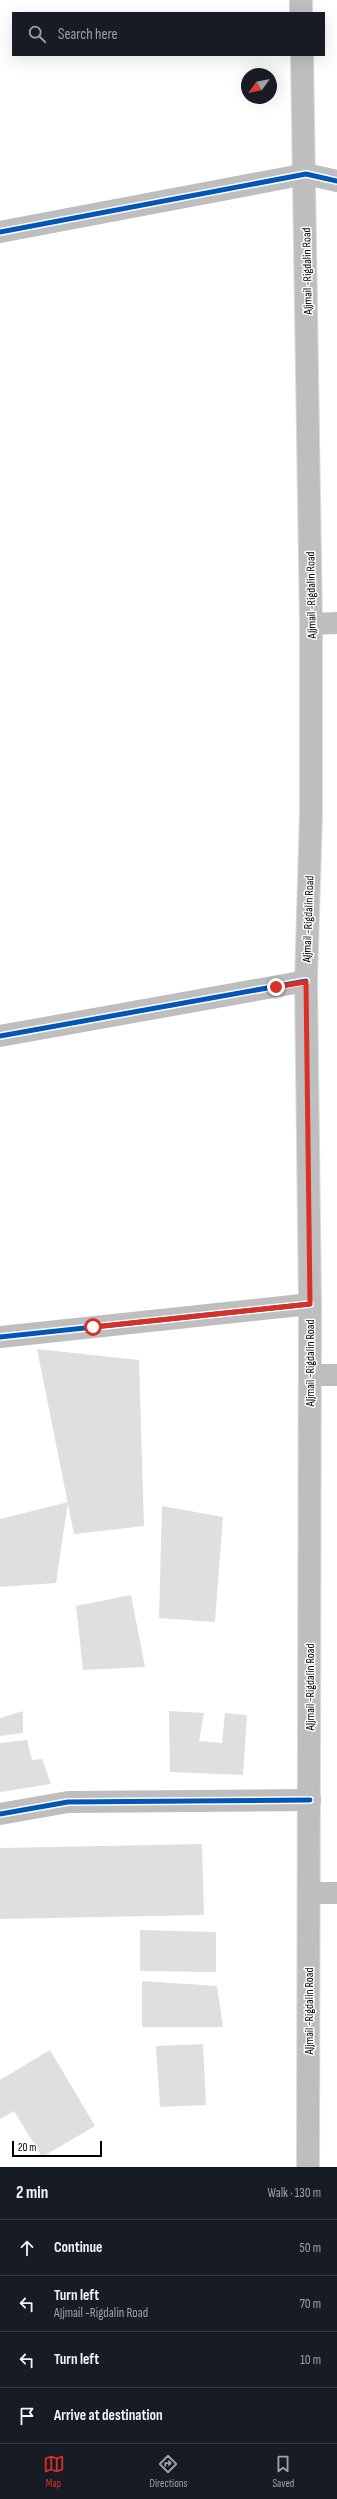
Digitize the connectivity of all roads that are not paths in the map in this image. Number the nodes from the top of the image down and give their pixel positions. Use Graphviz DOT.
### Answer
graph roads {
  1 [pos="301,0"];
  2 [pos="301,12"];
  3 [pos="302,56"];
  4 [pos="306,174"];
  5 [pos="337,181"];
  6 [pos="0,232"];
  7 [pos="337,623"];
  8 [pos="311,624"];
  9 [pos="306,982"];
  10 [pos="0,1036"];
  11 [pos="310,1304"];
  12 [pos="0,1337"];
  13 [pos="337,1375"];
  14 [pos="310,1376"];
  15 [pos="310,1800"];
  16 [pos="0,1814"];
  17 [pos="309,1893"];
  18 [pos="337,1893"];
  19 [pos="308,2167"];
  1 -- 2 [label="main road"];
  3 -- 4 [label="main road, AJjmail -Rigdalin Road"];
  4 -- 5 [label="main road"];
  4 -- 6 [label="main road"];
  4 -- 8 [label="main road, AJjmail -Rigdalin Road"];
  7 -- 8 [label="main road"];
  8 -- 9 [label="main road, AJjmail -Rigdalin Road"];
  9 -- 10 [label="main road"];
  9 -- 11 [label="main road, AJjmail -Rigdalin Road"];
  11 -- 12 [label="main road"];
  11 -- 14 [label="main road, AJjmail -Rigdalin Road"];
  13 -- 14 [label="main road"];
  14 -- 15 [label="main road, AJjmail -Rigdalin Road"];
  15 -- 16 [label="main road"];
  15 -- 17 [label="main road, AJjmail -Rigdalin Road"];
  17 -- 18 [label="main road"];
  17 -- 19 [label="main road, AJjmail -Rigdalin Road"];
}
